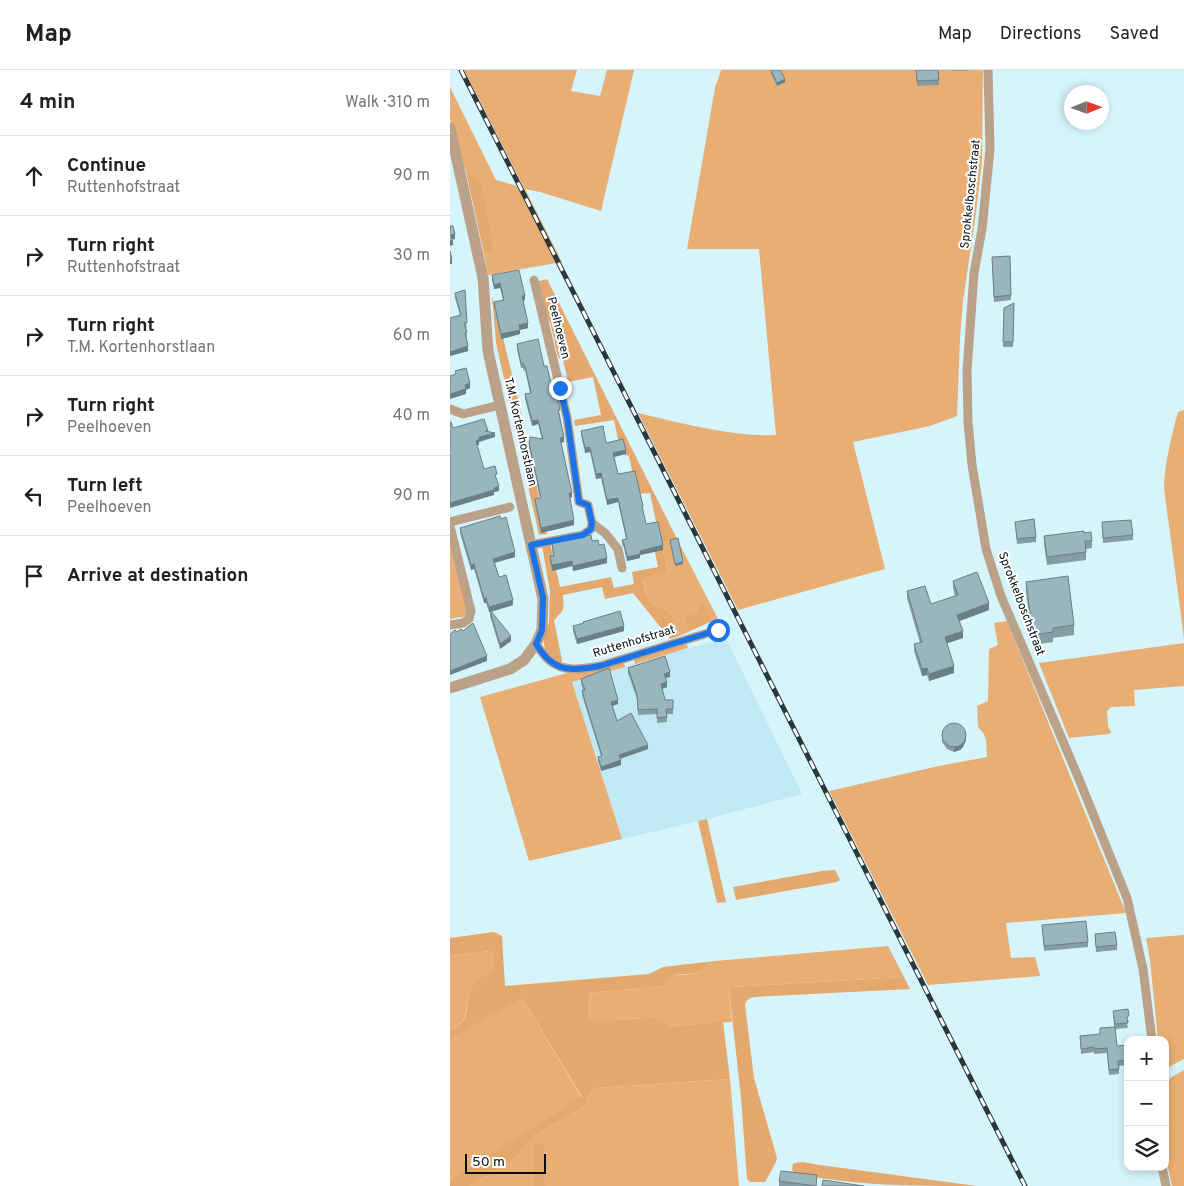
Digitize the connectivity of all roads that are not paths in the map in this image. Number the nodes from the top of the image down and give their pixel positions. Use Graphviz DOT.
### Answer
graph roads {
  1 [pos="988,70"];
  2 [pos="450,128"];
  3 [pos="534,280"];
  4 [pos="500,404"];
  5 [pos="450,409"];
  6 [pos="510,507"];
  7 [pos="592,523"];
  8 [pos="450,524"];
  9 [pos="531,545"];
  10 [pos="622,568"];
  11 [pos="450,625"];
  12 [pos="718,630"];
  13 [pos="536,644"];
  14 [pos="450,688"];
  15 [pos="1151,1036"];
  16 [pos="1163,1171"];
  17 [pos="1166,1186"];
  1 -- 15 [label="street, Sprokkelboschstraat"];
  2 -- 4 [label="street, T.M. Kortenhorstlaan"];
  3 -- 7 [label="street, Peelhoeven"];
  4 -- 5 [label="street"];
  4 -- 9 [label="street, T.M. Kortenhorstlaan"];
  6 -- 8 [label="street"];
  7 -- 9 [label="street"];
  7 -- 10 [label="street, Peelhoeven"];
  8 -- 11 [label="street"];
  9 -- 13 [label="street, T.M. Kortenhorstlaan"];
  12 -- 13 [label="street, Ruttenhofstraat"];
  13 -- 14 [label="street, T.M. Kortenhorstlaan"];
  16 -- 17 [label="street"];
}
